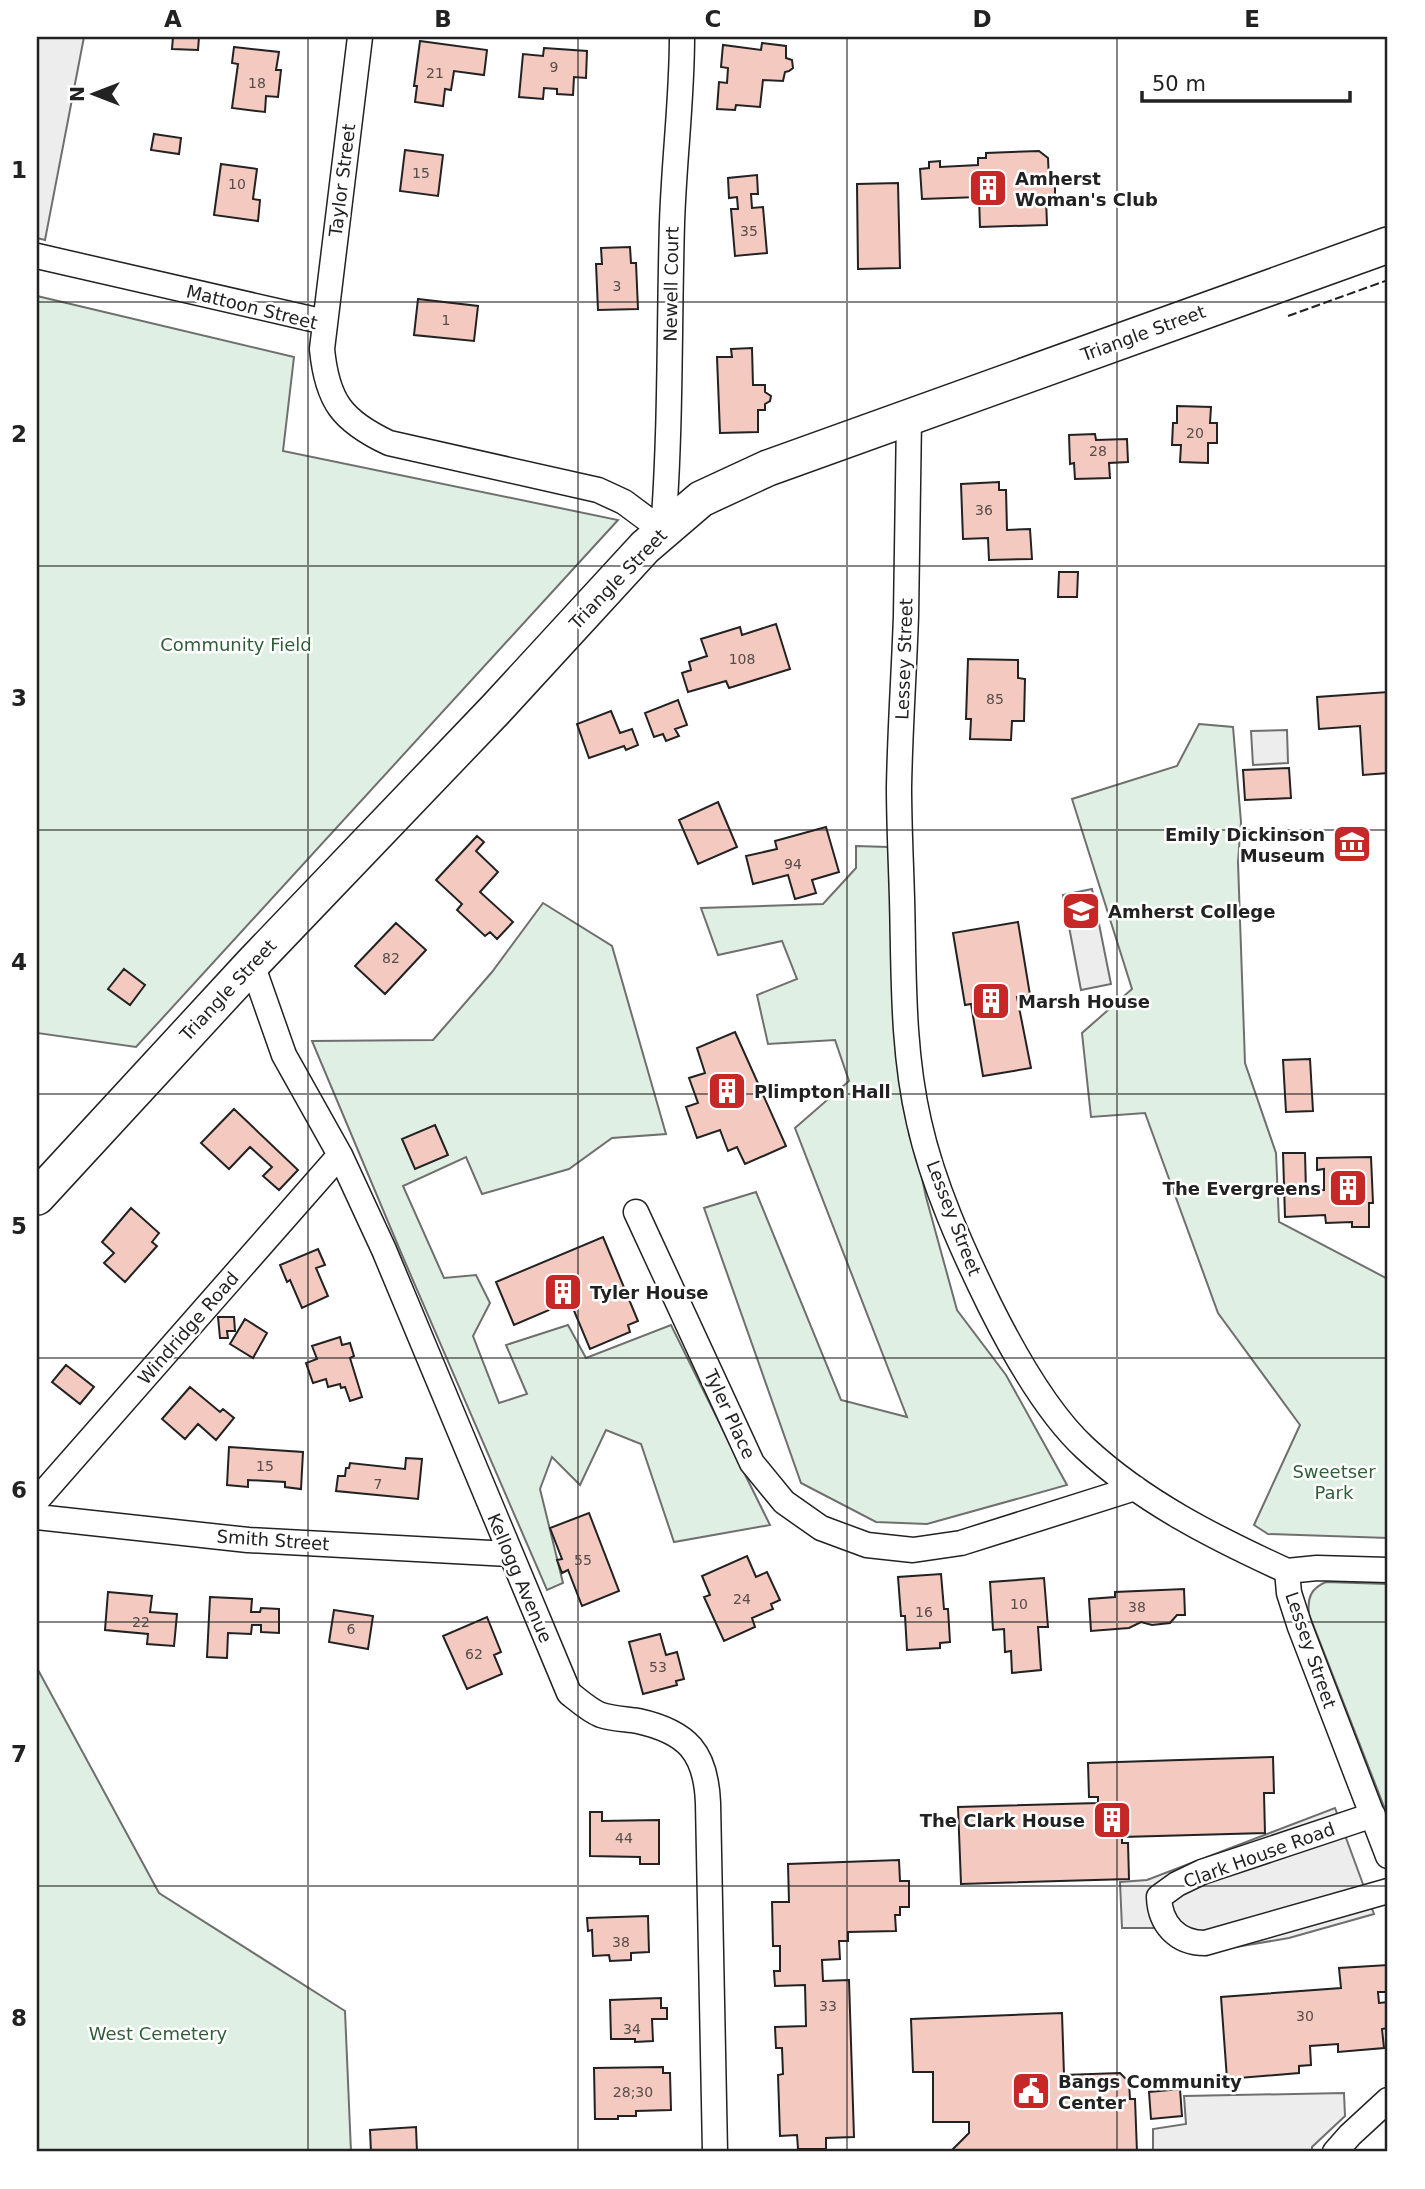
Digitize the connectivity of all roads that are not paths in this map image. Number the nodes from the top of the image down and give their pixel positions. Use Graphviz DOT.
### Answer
graph roads {
  1 [pos="360,37"];
  2 [pos="682,37"];
  3 [pos="1388,245"];
  4 [pos="37,256"];
  5 [pos="325,322"];
  6 [pos="909,418"];
  7 [pos="663,531"];
  8 [pos="252,964"];
  9 [pos="340,1155"];
  10 [pos="37,1197"];
  11 [pos="636,1212"];
  12 [pos="1135,1488"];
  13 [pos="37,1500"];
  14 [pos="37,1517"];
  15 [pos="509,1554"];
  16 [pos="1388,1570"];
  17 [pos="1287,1571"];
  18 [pos="1373,1815"];
  19 [pos="1388,1856"];
  20 [pos="1388,1891"];
  21 [pos="1388,2100"];
  22 [pos="715,2152"];
  23 [pos="1335,2152"];
  1 -- 5 [label="street, Taylor Street"];
  2 -- 7 [label="street, Newell Court"];
  3 -- 6 [label="main road, Triangle Street"];
  4 -- 5 [label="street, Mattoon Street"];
  5 -- 7 [label="street, Mattoon Street"];
  6 -- 7 [label="main road, Triangle Street"];
  6 -- 12 [label="street, Lessey Street"];
  7 -- 8 [label="main road, Triangle Street"];
  8 -- 9 [label="street, Kellogg Avenue"];
  8 -- 10 [label="main road, Triangle Street"];
  9 -- 13 [label="street, Windridge Road"];
  9 -- 15 [label="street, Kellogg Avenue"];
  11 -- 12 [label="street, Tyler Place"];
  12 -- 17 [label="street, Lessey Street"];
  14 -- 15 [label="street, Smith Street"];
  15 -- 22 [label="street, Kellogg Avenue"];
  16 -- 17 [label="street"];
  17 -- 18 [label="street, Lessey Street"];
  18 -- 19 [label="street, Lessey Street"];
  18 -- 20 [label="street, Clark House Road"];
  21 -- 23 [label="street"];
}
